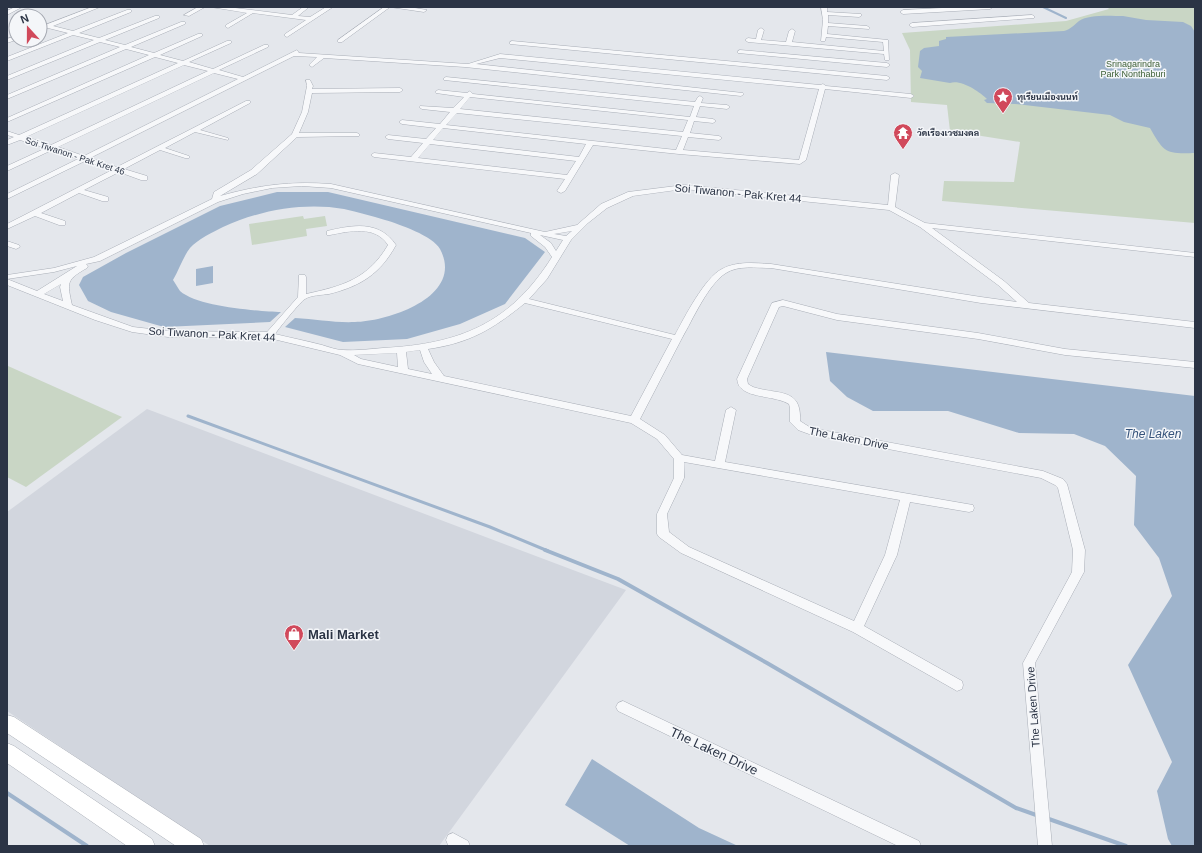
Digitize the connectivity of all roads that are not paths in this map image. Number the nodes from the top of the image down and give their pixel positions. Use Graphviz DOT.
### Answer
graph roads {
  1 [pos="19,7"];
  2 [pos="97,7"];
  3 [pos="202,7"];
  4 [pos="214,7"];
  5 [pos="306,7"];
  6 [pos="330,7"];
  7 [pos="387,7"];
  8 [pos="392,7"];
  9 [pos="990,7"];
  10 [pos="962,8"];
  11 [pos="424,10"];
  12 [pos="825,10"];
  13 [pos="129,11"];
  14 [pos="252,12"];
  15 [pos="903,12"];
  16 [pos="7,13"];
  17 [pos="187,16"];
  18 [pos="859,16"];
  19 [pos="157,17"];
  20 [pos="293,17"];
  21 [pos="1032,17"];
  22 [pos="311,19"];
  23 [pos="978,21"];
  24 [pos="183,23"];
  25 [pos="825,24"];
  26 [pos="912,25"];
  27 [pos="48,26"];
  28 [pos="48,26"];
  29 [pos="228,26"];
  30 [pos="867,28"];
  31 [pos="761,30"];
  32 [pos="792,31"];
  33 [pos="73,33"];
  34 [pos="200,35"];
  35 [pos="287,35"];
  36 [pos="824,35"];
  37 [pos="518,36"];
  38 [pos="100,40"];
  39 [pos="748,40"];
  40 [pos="340,41"];
  41 [pos="758,41"];
  42 [pos="229,42"];
  43 [pos="789,43"];
  44 [pos="266,46"];
  45 [pos="822,46"];
  46 [pos="126,47"];
  47 [pos="304,49"];
  48 [pos="506,49"];
  49 [pos="343,51"];
  50 [pos="365,52"];
  51 [pos="387,52"];
  52 [pos="740,52"];
  53 [pos="322,53"];
  54 [pos="887,53"];
  55 [pos="292,54"];
  56 [pos="407,54"];
  57 [pos="438,54"];
  58 [pos="154,55"];
  59 [pos="338,57"];
  60 [pos="352,58"];
  61 [pos="7,59"];
  62 [pos="360,59"];
  63 [pos="820,59"];
  64 [pos="379,60"];
  65 [pos="403,61"];
  66 [pos="715,62"];
  67 [pos="183,63"];
  68 [pos="433,63"];
  69 [pos="312,65"];
  70 [pos="465,65"];
  71 [pos="887,65"];
  72 [pos="344,66"];
  73 [pos="490,68"];
  74 [pos="213,71"];
  75 [pos="818,72"];
  76 [pos="710,75"];
  77 [pos="7,78"];
  78 [pos="887,78"];
  79 [pos="244,79"];
  80 [pos="446,79"];
  81 [pos="308,81"];
  82 [pos="479,82"];
  83 [pos="814,85"];
  84 [pos="823,86"];
  85 [pos="400,90"];
  86 [pos="704,90"];
  87 [pos="310,91"];
  88 [pos="438,92"];
  89 [pos="887,93"];
  90 [pos="741,94"];
  91 [pos="467,96"];
  92 [pos="911,96"];
  93 [pos="7,98"];
  94 [pos="248,102"];
  95 [pos="698,104"];
  96 [pos="422,106"];
  97 [pos="727,107"];
  98 [pos="455,110"];
  99 [pos="691,119"];
  100 [pos="7,120"];
  101 [pos="713,121"];
  102 [pos="402,122"];
  103 [pos="441,126"];
  104 [pos="194,130"];
  105 [pos="7,133"];
  106 [pos="357,134"];
  107 [pos="295,135"];
  108 [pos="685,135"];
  109 [pos="20,137"];
  110 [pos="388,137"];
  111 [pos="719,138"];
  112 [pos="226,139"];
  113 [pos="428,142"];
  114 [pos="591,142"];
  115 [pos="7,143"];
  116 [pos="51,148"];
  117 [pos="159,148"];
  118 [pos="679,152"];
  119 [pos="374,155"];
  120 [pos="187,157"];
  121 [pos="84,158"];
  122 [pos="413,159"];
  123 [pos="580,159"];
  124 [pos="7,168"];
  125 [pos="118,170"];
  126 [pos="254,172"];
  127 [pos="896,175"];
  128 [pos="568,177"];
  129 [pos="144,178"];
  130 [pos="242,179"];
  131 [pos="259,188"];
  132 [pos="78,190"];
  133 [pos="561,191"];
  134 [pos="242,192"];
  135 [pos="7,196"];
  136 [pos="105,199"];
  137 [pos="215,200"];
  138 [pos="891,208"];
  139 [pos="35,213"];
  140 [pos="62,223"];
  141 [pos="924,225"];
  142 [pos="7,227"];
  143 [pos="580,227"];
  144 [pos="958,229"];
  145 [pos="527,230"];
  146 [pos="330,233"];
  147 [pos="568,239"];
  148 [pos="942,239"];
  149 [pos="7,243"];
  150 [pos="16,247"];
  151 [pos="1195,255"];
  152 [pos="556,257"];
  153 [pos="96,259"];
  154 [pos="68,276"];
  155 [pos="7,277"];
  156 [pos="302,277"];
  157 [pos="7,282"];
  158 [pos="38,294"];
  159 [pos="302,297"];
  160 [pos="523,300"];
  161 [pos="68,305"];
  162 [pos="1027,306"];
  163 [pos="1195,325"];
  164 [pos="269,335"];
  165 [pos="678,338"];
  166 [pos="423,346"];
  167 [pos="401,350"];
  168 [pos="344,353"];
  169 [pos="1195,364"];
  170 [pos="403,370"];
  171 [pos="440,378"];
  172 [pos="731,410"];
  173 [pos="634,420"];
  174 [pos="680,458"];
  175 [pos="719,465"];
  176 [pos="906,498"];
  177 [pos="969,508"];
  178 [pos="856,628"];
  179 [pos="957,685"];
  180 [pos="623,707"];
  181 [pos="7,723"];
  182 [pos="7,752"];
  183 [pos="145,846"];
  184 [pos="194,846"];
  185 [pos="914,846"];
  186 [pos="1045,846"];
  1 -- 16 [label="street"];
  2 -- 27 [label="street"];
  3 -- 17 [label="street"];
  4 -- 14 [label="street"];
  5 -- 20 [label="street"];
  6 -- 22 [label="street"];
  7 -- 40 [label="street"];
  8 -- 11 [label="street"];
  9 -- 10 [label="street"];
  10 -- 15 [label="street"];
  10 -- 23 [label="street"];
  12 -- 18 [label="street"];
  12 -- 25 [label="street"];
  13 -- 33 [label="street"];
  14 -- 20 [label="street"];
  14 -- 29 [label="street"];
  19 -- 38 [label="street"];
  20 -- 22 [label="street"];
  21 -- 23 [label="street"];
  22 -- 35 [label="street"];
  23 -- 26 [label="street"];
  24 -- 46 [label="street"];
  25 -- 30 [label="street"];
  25 -- 36 [label="street"];
  28 -- 33 [label="street"];
  31 -- 41 [label="street"];
  32 -- 43 [label="street"];
  33 -- 38 [label="street"];
  33 -- 61 [label="street"];
  34 -- 58 [label="street"];
  36 -- 45 [label="street"];
  36 -- 54 [label="street"];
  37 -- 48 [label="street"];
  38 -- 46 [label="street"];
  38 -- 77 [label="street"];
  39 -- 41 [label="street"];
  41 -- 43 [label="street"];
  42 -- 67 [label="street"];
  43 -- 45 [label="street"];
  44 -- 74 [label="street"];
  45 -- 54 [label="street"];
  45 -- 63 [label="street"];
  46 -- 58 [label="street"];
  46 -- 93 [label="street"];
  47 -- 55 [label="street"];
  48 -- 66 [label="street"];
  48 -- 70 [label="street"];
  48 -- 76 [label="street"];
  49 -- 59 [label="street"];
  50 -- 62 [label="street"];
  51 -- 64 [label="street"];
  52 -- 63 [label="street"];
  53 -- 55 [label="street"];
  53 -- 59 [label="street"];
  53 -- 69 [label="street"];
  54 -- 71 [label="street"];
  55 -- 79 [label="street"];
  56 -- 65 [label="street"];
  57 -- 68 [label="street"];
  58 -- 67 [label="street"];
  58 -- 100 [label="street"];
  59 -- 60 [label="street"];
  60 -- 62 [label="street"];
  60 -- 72 [label="street"];
  62 -- 64 [label="street"];
  63 -- 71 [label="street"];
  63 -- 75 [label="street"];
  64 -- 65 [label="street"];
  65 -- 68 [label="street"];
  66 -- 75 [label="street"];
  66 -- 76 [label="street"];
  67 -- 74 [label="street"];
  67 -- 109 [label="street"];
  68 -- 70 [label="street"];
  70 -- 73 [label="street"];
  71 -- 78 [label="street"];
  73 -- 82 [label="street"];
  73 -- 86 [label="street"];
  74 -- 79 [label="street"];
  74 -- 116 [label="street"];
  75 -- 78 [label="street"];
  75 -- 83 [label="street"];
  76 -- 83 [label="street"];
  76 -- 86 [label="street"];
  78 -- 89 [label="street"];
  79 -- 121 [label="street"];
  80 -- 82 [label="street"];
  81 -- 87 [label="street"];
  82 -- 91 [label="street"];
  82 -- 95 [label="street"];
  83 -- 84 [label="street"];
  84 -- 89 [label="street"];
  84 -- 118 [label="street"];
  85 -- 87 [label="street"];
  86 -- 90 [label="street"];
  86 -- 95 [label="street"];
  87 -- 107 [label="street"];
  88 -- 91 [label="street"];
  89 -- 92 [label="street"];
  91 -- 98 [label="street"];
  91 -- 99 [label="street"];
  94 -- 104 [label="street"];
  95 -- 97 [label="street"];
  95 -- 99 [label="street"];
  96 -- 98 [label="street"];
  98 -- 103 [label="street"];
  98 -- 108 [label="street"];
  99 -- 101 [label="street"];
  99 -- 108 [label="street"];
  102 -- 103 [label="street"];
  103 -- 113 [label="street"];
  103 -- 114 [label="street"];
  104 -- 112 [label="street"];
  104 -- 117 [label="street"];
  105 -- 109 [label="street, Soi Tiwanon - Pak Kret 46"];
  106 -- 107 [label="street"];
  107 -- 126 [label="street"];
  108 -- 111 [label="street"];
  108 -- 118 [label="street"];
  109 -- 115 [label="street"];
  109 -- 116 [label="street, Soi Tiwanon - Pak Kret 46"];
  110 -- 113 [label="street"];
  113 -- 122 [label="street"];
  113 -- 123 [label="street"];
  114 -- 118 [label="street"];
  114 -- 123 [label="street"];
  116 -- 121 [label="street, Soi Tiwanon - Pak Kret 46"];
  116 -- 124 [label="street"];
  117 -- 120 [label="street"];
  117 -- 125 [label="street"];
  119 -- 122 [label="street"];
  121 -- 125 [label="street, Soi Tiwanon - Pak Kret 46"];
  121 -- 135 [label="street"];
  122 -- 128 [label="street"];
  123 -- 128 [label="street"];
  125 -- 129 [label="street, Soi Tiwanon - Pak Kret 46"];
  125 -- 132 [label="street"];
  126 -- 130 [label="street"];
  126 -- 131 [label="street"];
  127 -- 138 [label="street"];
  128 -- 133 [label="street"];
  130 -- 134 [label="street"];
  130 -- 137 [label="street"];
  131 -- 134 [label="street"];
  131 -- 145 [label="street"];
  132 -- 136 [label="street"];
  132 -- 139 [label="street"];
  134 -- 137 [label="street"];
  137 -- 153 [label="street"];
  138 -- 141 [label="street, Soi Tiwanon - Pak Kret 44"];
  138 -- 143 [label="street, Soi Tiwanon - Pak Kret 44"];
  139 -- 140 [label="street"];
  139 -- 142 [label="street"];
  141 -- 144 [label="street"];
  141 -- 148 [label="street, Soi Tiwanon - Pak Kret 44"];
  143 -- 145 [label="street"];
  143 -- 147 [label="street, Soi Tiwanon - Pak Kret 44"];
  144 -- 148 [label="street"];
  144 -- 151 [label="street"];
  145 -- 147 [label="street"];
  145 -- 152 [label="street"];
  146 -- 159 [label="street"];
  147 -- 152 [label="street, Soi Tiwanon - Pak Kret 44"];
  148 -- 162 [label="street, Soi Tiwanon - Pak Kret 44"];
  149 -- 150 [label="street"];
  152 -- 160 [label="street, Soi Tiwanon - Pak Kret 44"];
  153 -- 154 [label="street"];
  153 -- 155 [label="street"];
  154 -- 158 [label="street"];
  154 -- 161 [label="street"];
  156 -- 159 [label="street"];
  157 -- 158 [label="street, Soi Tiwanon - Pak Kret 44"];
  158 -- 161 [label="street, Soi Tiwanon - Pak Kret 44"];
  159 -- 164 [label="street"];
  160 -- 165 [label="street"];
  160 -- 166 [label="street, Soi Tiwanon - Pak Kret 44"];
  161 -- 164 [label="street, Soi Tiwanon - Pak Kret 44"];
  162 -- 163 [label="street"];
  162 -- 165 [label="street"];
  164 -- 168 [label="street, Soi Tiwanon - Pak Kret 44"];
  165 -- 173 [label="street"];
  166 -- 167 [label="street, Soi Tiwanon - Pak Kret 44"];
  166 -- 171 [label="street"];
  167 -- 168 [label="street, Soi Tiwanon - Pak Kret 44"];
  167 -- 170 [label="street"];
  168 -- 170 [label="street"];
  169 -- 186 [label="street, The Laken Drive"];
  170 -- 171 [label="street"];
  171 -- 173 [label="street"];
  172 -- 175 [label="street"];
  173 -- 174 [label="street"];
  174 -- 175 [label="street"];
  174 -- 178 [label="street"];
  175 -- 176 [label="street"];
  176 -- 177 [label="street"];
  176 -- 178 [label="street"];
  178 -- 179 [label="street"];
  180 -- 185 [label="street, The Laken Drive"];
  181 -- 184 [label="main road"];
  182 -- 183 [label="main road"];
}
